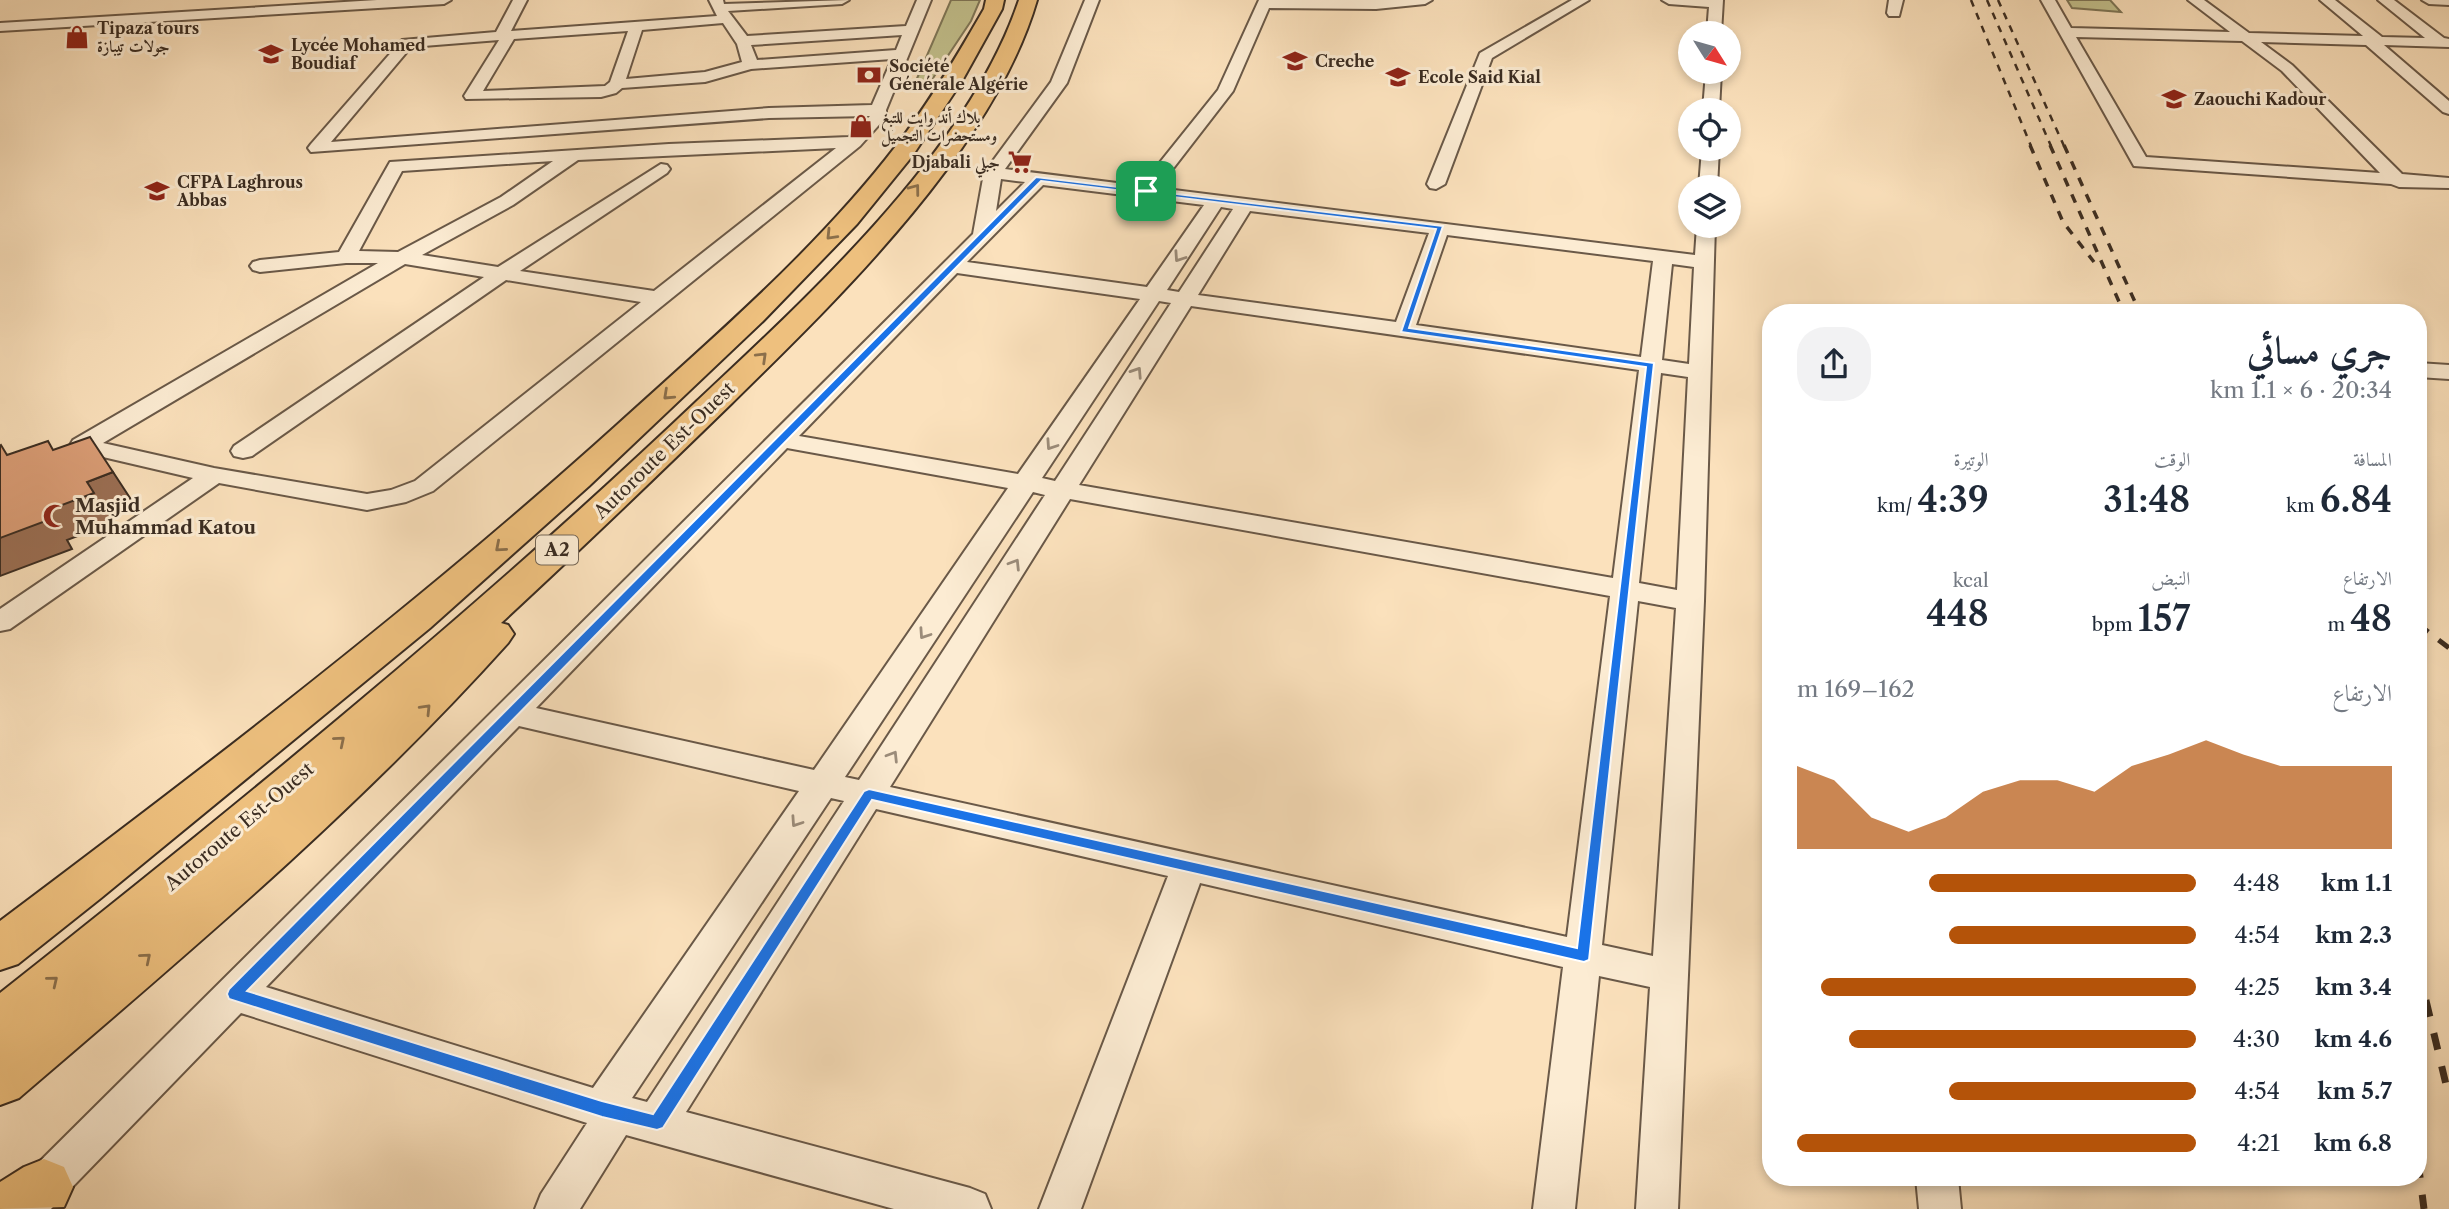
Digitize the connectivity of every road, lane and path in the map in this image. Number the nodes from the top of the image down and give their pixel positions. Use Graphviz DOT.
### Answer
graph roads {
  1 [pos="444,0"];
  2 [pos="520,0"];
  3 [pos="842,0"];
  4 [pos="924,0"];
  5 [pos="995,0"];
  6 [pos="1028,0"];
  7 [pos="1092,0"];
  8 [pos="1425,0"];
  9 [pos="1582,0"];
  10 [pos="1669,0"];
  11 [pos="2048,0"];
  12 [pos="2195,0"];
  13 [pos="2327,0"];
  14 [pos="2385,0"];
  15 [pos="2429,0"];
  16 [pos="2449,1"];
  17 [pos="1716,2"];
  18 [pos="1263,8"];
  19 [pos="720,9"];
  20 [pos="1715,21"];
  21 [pos="1,27"];
  22 [pos="636,27"];
  23 [pos="911,30"];
  24 [pos="2067,32"];
  25 [pos="505,36"];
  26 [pos="2243,36"];
  27 [pos="2373,40"];
  28 [pos="741,41"];
  29 [pos="2445,43"];
  30 [pos="899,54"];
  31 [pos="750,65"];
  32 [pos="618,84"];
  33 [pos="2449,109"];
  34 [pos="878,110"];
  35 [pos="854,142"];
  36 [pos="572,156"];
  37 [pos="660,169"];
  38 [pos="993,173"];
  39 [pos="1039,178"];
  40 [pos="2399,182"];
  41 [pos="2449,183"];
  42 [pos="1436,184"];
  43 [pos="1146,191"];
  44 [pos="1231,202"];
  45 [pos="1440,228"];
  46 [pos="982,236"];
  47 [pos="1706,238"];
  48 [pos="346,257"];
  49 [pos="1663,257"];
  50 [pos="402,258"];
  51 [pos="1705,262"];
  52 [pos="260,265"];
  53 [pos="952,266"];
  54 [pos="500,275"];
  55 [pos="1153,295"];
  56 [pos="657,298"];
  57 [pos="1185,299"];
  58 [pos="1404,330"];
  59 [pos="1651,365"];
  60 [pos="2427,371"];
  61 [pos="1701,372"];
  62 [pos="2449,372"];
  63 [pos="780,440"];
  64 [pos="243,451"];
  65 [pos="214,475"];
  66 [pos="1025,484"];
  67 [pos="1061,490"];
  68 [pos="607,506"];
  69 [pos="1626,590"];
  70 [pos="1690,601"];
  71 [pos="0,622"];
  72 [pos="510,713"];
  73 [pos="235,768"];
  74 [pos="822,784"];
  75 [pos="869,794"];
  76 [pos="1188,867"];
  77 [pos="0,915"];
  78 [pos="0,949"];
  79 [pos="1584,956"];
  80 [pos="1670,976"];
  81 [pos="234,994"];
  82 [pos="0,1024"];
  83 [pos="0,1080"];
  84 [pos="609,1111"];
  85 [pos="657,1122"];
  86 [pos="1938,1186"];
  87 [pos="25,1202"];
  88 [pos="556,1209"];
  89 [pos="970,1209"];
  90 [pos="1060,1209"];
  91 [pos="1554,1209"];
  92 [pos="1657,1209"];
  93 [pos="1940,1209"];
  1 -- 21 [label="street"];
  2 -- 25 [label="street"];
  3 -- 19 [label="street"];
  4 -- 23 [label="street"];
  5 -- 73 [label="highway, Autoroute Est-Ouest / A2, one-way"];
  68 -- 6 [label="highway, Autoroute Est-Ouest / A2, one-way"];
  7 -- 38 [label="street"];
  8 -- 18 [label="street"];
  9 -- 42 [label="street"];
  10 -- 17 [label="street"];
  11 -- 24 [label="street"];
  12 -- 26 [label="street"];
  13 -- 27 [label="street"];
  14 -- 29 [label="street"];
  15 -- 16 [label="street"];
  17 -- 20 [label="street"];
  18 -- 43 [label="street"];
  19 -- 22 [label="street"];
  19 -- 28 [label="street"];
  22 -- 25 [label="street"];
  22 -- 32 [label="street"];
  23 -- 28 [label="street"];
  23 -- 30 [label="street"];
  24 -- 26 [label="street"];
  24 -- 40 [label="street"];
  25 -- 32 [label="street"];
  25 -- 34 [label="street"];
  26 -- 27 [label="street"];
  26 -- 40 [label="street"];
  27 -- 29 [label="street"];
  27 -- 33 [label="street"];
  28 -- 31 [label="street"];
  30 -- 31 [label="street"];
  30 -- 34 [label="street"];
  31 -- 32 [label="street"];
  34 -- 35 [label="street"];
  35 -- 36 [label="street"];
  35 -- 56 [label="street"];
  36 -- 48 [label="street"];
  36 -- 50 [label="street"];
  37 -- 54 [label="street"];
  38 -- 39 [label="street"];
  38 -- 46 [label="street"];
  39 -- 43 [label="street"];
  39 -- 46 [label="street"];
  40 -- 41 [label="street"];
  43 -- 44 [label="street"];
  44 -- 45 [label="street"];
  44 -- 55 [label="street, one-way"];
  44 -- 57 [label="street"];
  45 -- 49 [label="street"];
  45 -- 58 [label="street"];
  46 -- 53 [label="street"];
  47 -- 51 [label="street"];
  48 -- 50 [label="street"];
  48 -- 52 [label="street"];
  49 -- 51 [label="street"];
  49 -- 59 [label="street"];
  50 -- 54 [label="street"];
  50 -- 65 [label="street"];
  51 -- 61 [label="street"];
  53 -- 55 [label="street"];
  53 -- 63 [label="street"];
  54 -- 56 [label="street"];
  54 -- 64 [label="street"];
  55 -- 57 [label="street"];
  55 -- 66 [label="street, one-way"];
  56 -- 65 [label="street"];
  57 -- 58 [label="street"];
  67 -- 57 [label="street, one-way"];
  58 -- 59 [label="street"];
  59 -- 61 [label="street"];
  59 -- 69 [label="street"];
  60 -- 62 [label="street"];
  61 -- 70 [label="street"];
  63 -- 66 [label="street"];
  63 -- 72 [label="street"];
  65 -- 71 [label="street"];
  66 -- 67 [label="street"];
  66 -- 74 [label="street, one-way"];
  67 -- 69 [label="street"];
  75 -- 67 [label="street, one-way"];
  82 -- 68 [label="highway, Autoroute Est-Ouest / A2, one-way"];
  83 -- 68 [label="highway, one-way"];
  69 -- 70 [label="street"];
  69 -- 79 [label="street"];
  70 -- 80 [label="street"];
  72 -- 74 [label="street"];
  72 -- 81 [label="street"];
  73 -- 77 [label="highway"];
  73 -- 78 [label="highway, Autoroute Est-Ouest / A2"];
  74 -- 75 [label="street"];
  74 -- 84 [label="street, one-way"];
  75 -- 76 [label="street"];
  75 -- 85 [label="street"];
  76 -- 79 [label="street"];
  76 -- 90 [label="street"];
  79 -- 80 [label="street"];
  79 -- 91 [label="street"];
  80 -- 92 [label="street"];
  81 -- 84 [label="street"];
  81 -- 87 [label="street"];
  84 -- 85 [label="street"];
  84 -- 88 [label="street"];
  85 -- 89 [label="street"];
  86 -- 93 [label="street"];
}
